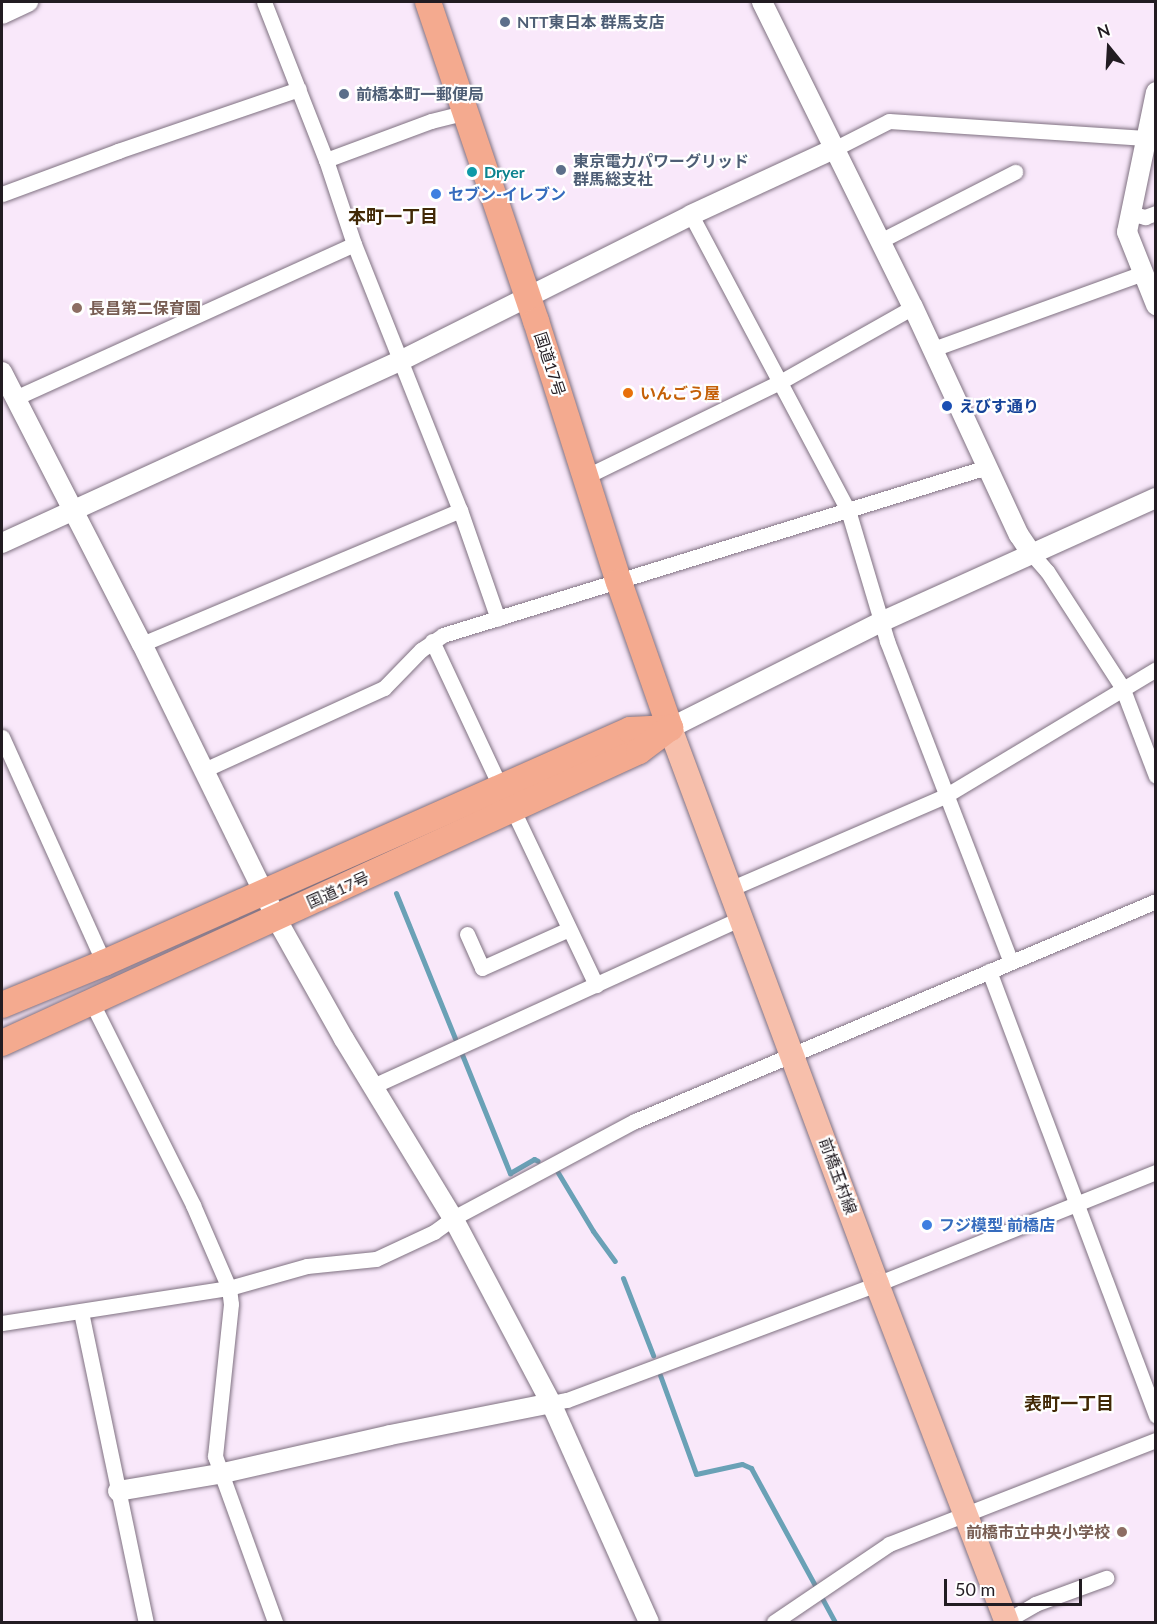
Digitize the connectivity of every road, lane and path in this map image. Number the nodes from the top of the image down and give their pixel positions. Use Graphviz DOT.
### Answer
graph roads {
  1 [pos="28,2"];
  2 [pos="264,2"];
  3 [pos="428,2"];
  4 [pos="762,2"];
  5 [pos="2,14"];
  6 [pos="299,90"];
  7 [pos="1155,92"];
  8 [pos="464,113"];
  9 [pos="1145,138"];
  10 [pos="836,148"];
  11 [pos="326,160"];
  12 [pos="1015,172"];
  13 [pos="2,194"];
  14 [pos="1130,213"];
  15 [pos="1155,213"];
  16 [pos="691,215"];
  17 [pos="880,241"];
  18 [pos="354,244"];
  19 [pos="1143,273"];
  20 [pos="528,298"];
  21 [pos="1155,305"];
  22 [pos="913,307"];
  23 [pos="933,349"];
  24 [pos="402,360"];
  25 [pos="2,372"];
  26 [pos="780,382"];
  27 [pos="15,398"];
  28 [pos="987,467"];
  29 [pos="586,476"];
  30 [pos="1155,498"];
  31 [pos="460,510"];
  32 [pos="848,510"];
  33 [pos="74,512"];
  34 [pos="2,543"];
  35 [pos="1032,554"];
  36 [pos="619,582"];
  37 [pos="498,619"];
  38 [pos="881,622"];
  39 [pos="432,641"];
  40 [pos="142,645"];
  41 [pos="1155,669"];
  42 [pos="1122,687"];
  43 [pos="670,728"];
  44 [pos="2,737"];
  45 [pos="204,771"];
  46 [pos="1155,776"];
  47 [pos="500,786"];
  48 [pos="945,796"];
  49 [pos="513,810"];
  50 [pos="730,890"];
  51 [pos="263,893"];
  52 [pos="1155,901"];
  53 [pos="276,918"];
  54 [pos="741,918"];
  55 [pos="569,929"];
  56 [pos="466,934"];
  57 [pos="1011,962"];
  58 [pos="104,963"];
  59 [pos="989,971"];
  60 [pos="596,985"];
  61 [pos="92,1003"];
  62 [pos="2,1005"];
  63 [pos="2,1043"];
  64 [pos="792,1053"];
  65 [pos="374,1086"];
  66 [pos="1155,1172"];
  67 [pos="1077,1204"];
  68 [pos="453,1218"];
  69 [pos="877,1284"];
  70 [pos="229,1288"];
  71 [pos="81,1312"];
  72 [pos="2,1323"];
  73 [pos="551,1404"];
  74 [pos="1155,1416"];
  75 [pos="1155,1440"];
  76 [pos="219,1474"];
  77 [pos="118,1491"];
  78 [pos="965,1514"];
  79 [pos="1106,1578"];
  80 [pos="1007,1622"];
  81 [pos="146,1623"];
  82 [pos="275,1623"];
  83 [pos="649,1623"];
  84 [pos="774,1623"];
  1 -- 5 [label="street"];
  2 -- 6 [label="street"];
  3 -- 8 [label="highway, 国道17号"];
  4 -- 10 [label="street"];
  6 -- 11 [label="street"];
  6 -- 13 [label="street"];
  7 -- 9 [label="street"];
  8 -- 11 [label="street"];
  8 -- 20 [label="highway, 国道17号"];
  9 -- 10 [label="street"];
  9 -- 14 [label="street"];
  10 -- 16 [label="street"];
  10 -- 17 [label="street"];
  11 -- 18 [label="street"];
  12 -- 17 [label="street"];
  14 -- 15 [label="street"];
  14 -- 19 [label="street"];
  16 -- 20 [label="street"];
  16 -- 26 [label="street"];
  17 -- 22 [label="street"];
  18 -- 24 [label="street"];
  18 -- 27 [label="street"];
  19 -- 21 [label="street"];
  19 -- 23 [label="street"];
  20 -- 24 [label="street"];
  20 -- 29 [label="highway, 国道17号"];
  22 -- 23 [label="street"];
  22 -- 26 [label="street"];
  23 -- 28 [label="street"];
  24 -- 31 [label="street"];
  24 -- 33 [label="street"];
  25 -- 27 [label="street"];
  26 -- 29 [label="street"];
  26 -- 32 [label="street"];
  27 -- 33 [label="street"];
  28 -- 32 [label="street"];
  28 -- 35 [label="street"];
  29 -- 36 [label="highway, 国道17号"];
  30 -- 35 [label="street"];
  31 -- 37 [label="street"];
  31 -- 40 [label="street"];
  32 -- 36 [label="street"];
  32 -- 38 [label="street"];
  33 -- 34 [label="street"];
  33 -- 40 [label="street"];
  35 -- 38 [label="street"];
  35 -- 42 [label="street"];
  36 -- 37 [label="street"];
  36 -- 43 [label="highway, 国道17号"];
  37 -- 39 [label="street"];
  38 -- 43 [label="street"];
  38 -- 48 [label="street"];
  39 -- 45 [label="street"];
  39 -- 47 [label="street"];
  40 -- 45 [label="street"];
  41 -- 42 [label="street"];
  42 -- 46 [label="street"];
  42 -- 48 [label="street"];
  43 -- 47 [label="highway, 国道17号"];
  43 -- 49 [label="highway, 国道17号"];
  43 -- 50 [label="main road, 前橋玉村線"];
  44 -- 58 [label="street"];
  45 -- 51 [label="street"];
  47 -- 51 [label="highway, 国道17号"];
  48 -- 50 [label="street"];
  48 -- 57 [label="street"];
  49 -- 53 [label="highway, 国道17号"];
  49 -- 55 [label="street"];
  50 -- 54 [label="main road, 前橋玉村線"];
  51 -- 53 [label="street"];
  51 -- 58 [label="highway, 国道17号"];
  52 -- 57 [label="street"];
  53 -- 61 [label="highway, 国道17号"];
  53 -- 65 [label="street"];
  54 -- 60 [label="street"];
  54 -- 64 [label="main road, 前橋玉村線"];
  55 -- 56 [label="street"];
  55 -- 60 [label="street"];
  57 -- 59 [label="street"];
  58 -- 62 [label="highway, 国道17号"];
  59 -- 64 [label="street"];
  59 -- 67 [label="street"];
  60 -- 65 [label="street"];
  61 -- 63 [label="highway, 国道17号"];
  61 -- 70 [label="street"];
  64 -- 68 [label="street"];
  64 -- 69 [label="main road, 前橋玉村線"];
  65 -- 68 [label="street"];
  66 -- 67 [label="street"];
  67 -- 69 [label="street"];
  67 -- 74 [label="street"];
  68 -- 70 [label="street"];
  68 -- 73 [label="street"];
  69 -- 73 [label="street"];
  69 -- 78 [label="main road, 前橋玉村線"];
  70 -- 71 [label="street"];
  70 -- 76 [label="street"];
  71 -- 72 [label="street"];
  71 -- 77 [label="street"];
  73 -- 76 [label="street"];
  73 -- 83 [label="street"];
  75 -- 78 [label="street"];
  76 -- 77 [label="street"];
  76 -- 82 [label="street"];
  77 -- 81 [label="street"];
  78 -- 80 [label="main road, 前橋玉村線"];
  78 -- 84 [label="street"];
  79 -- 80 [label="street"];
}
